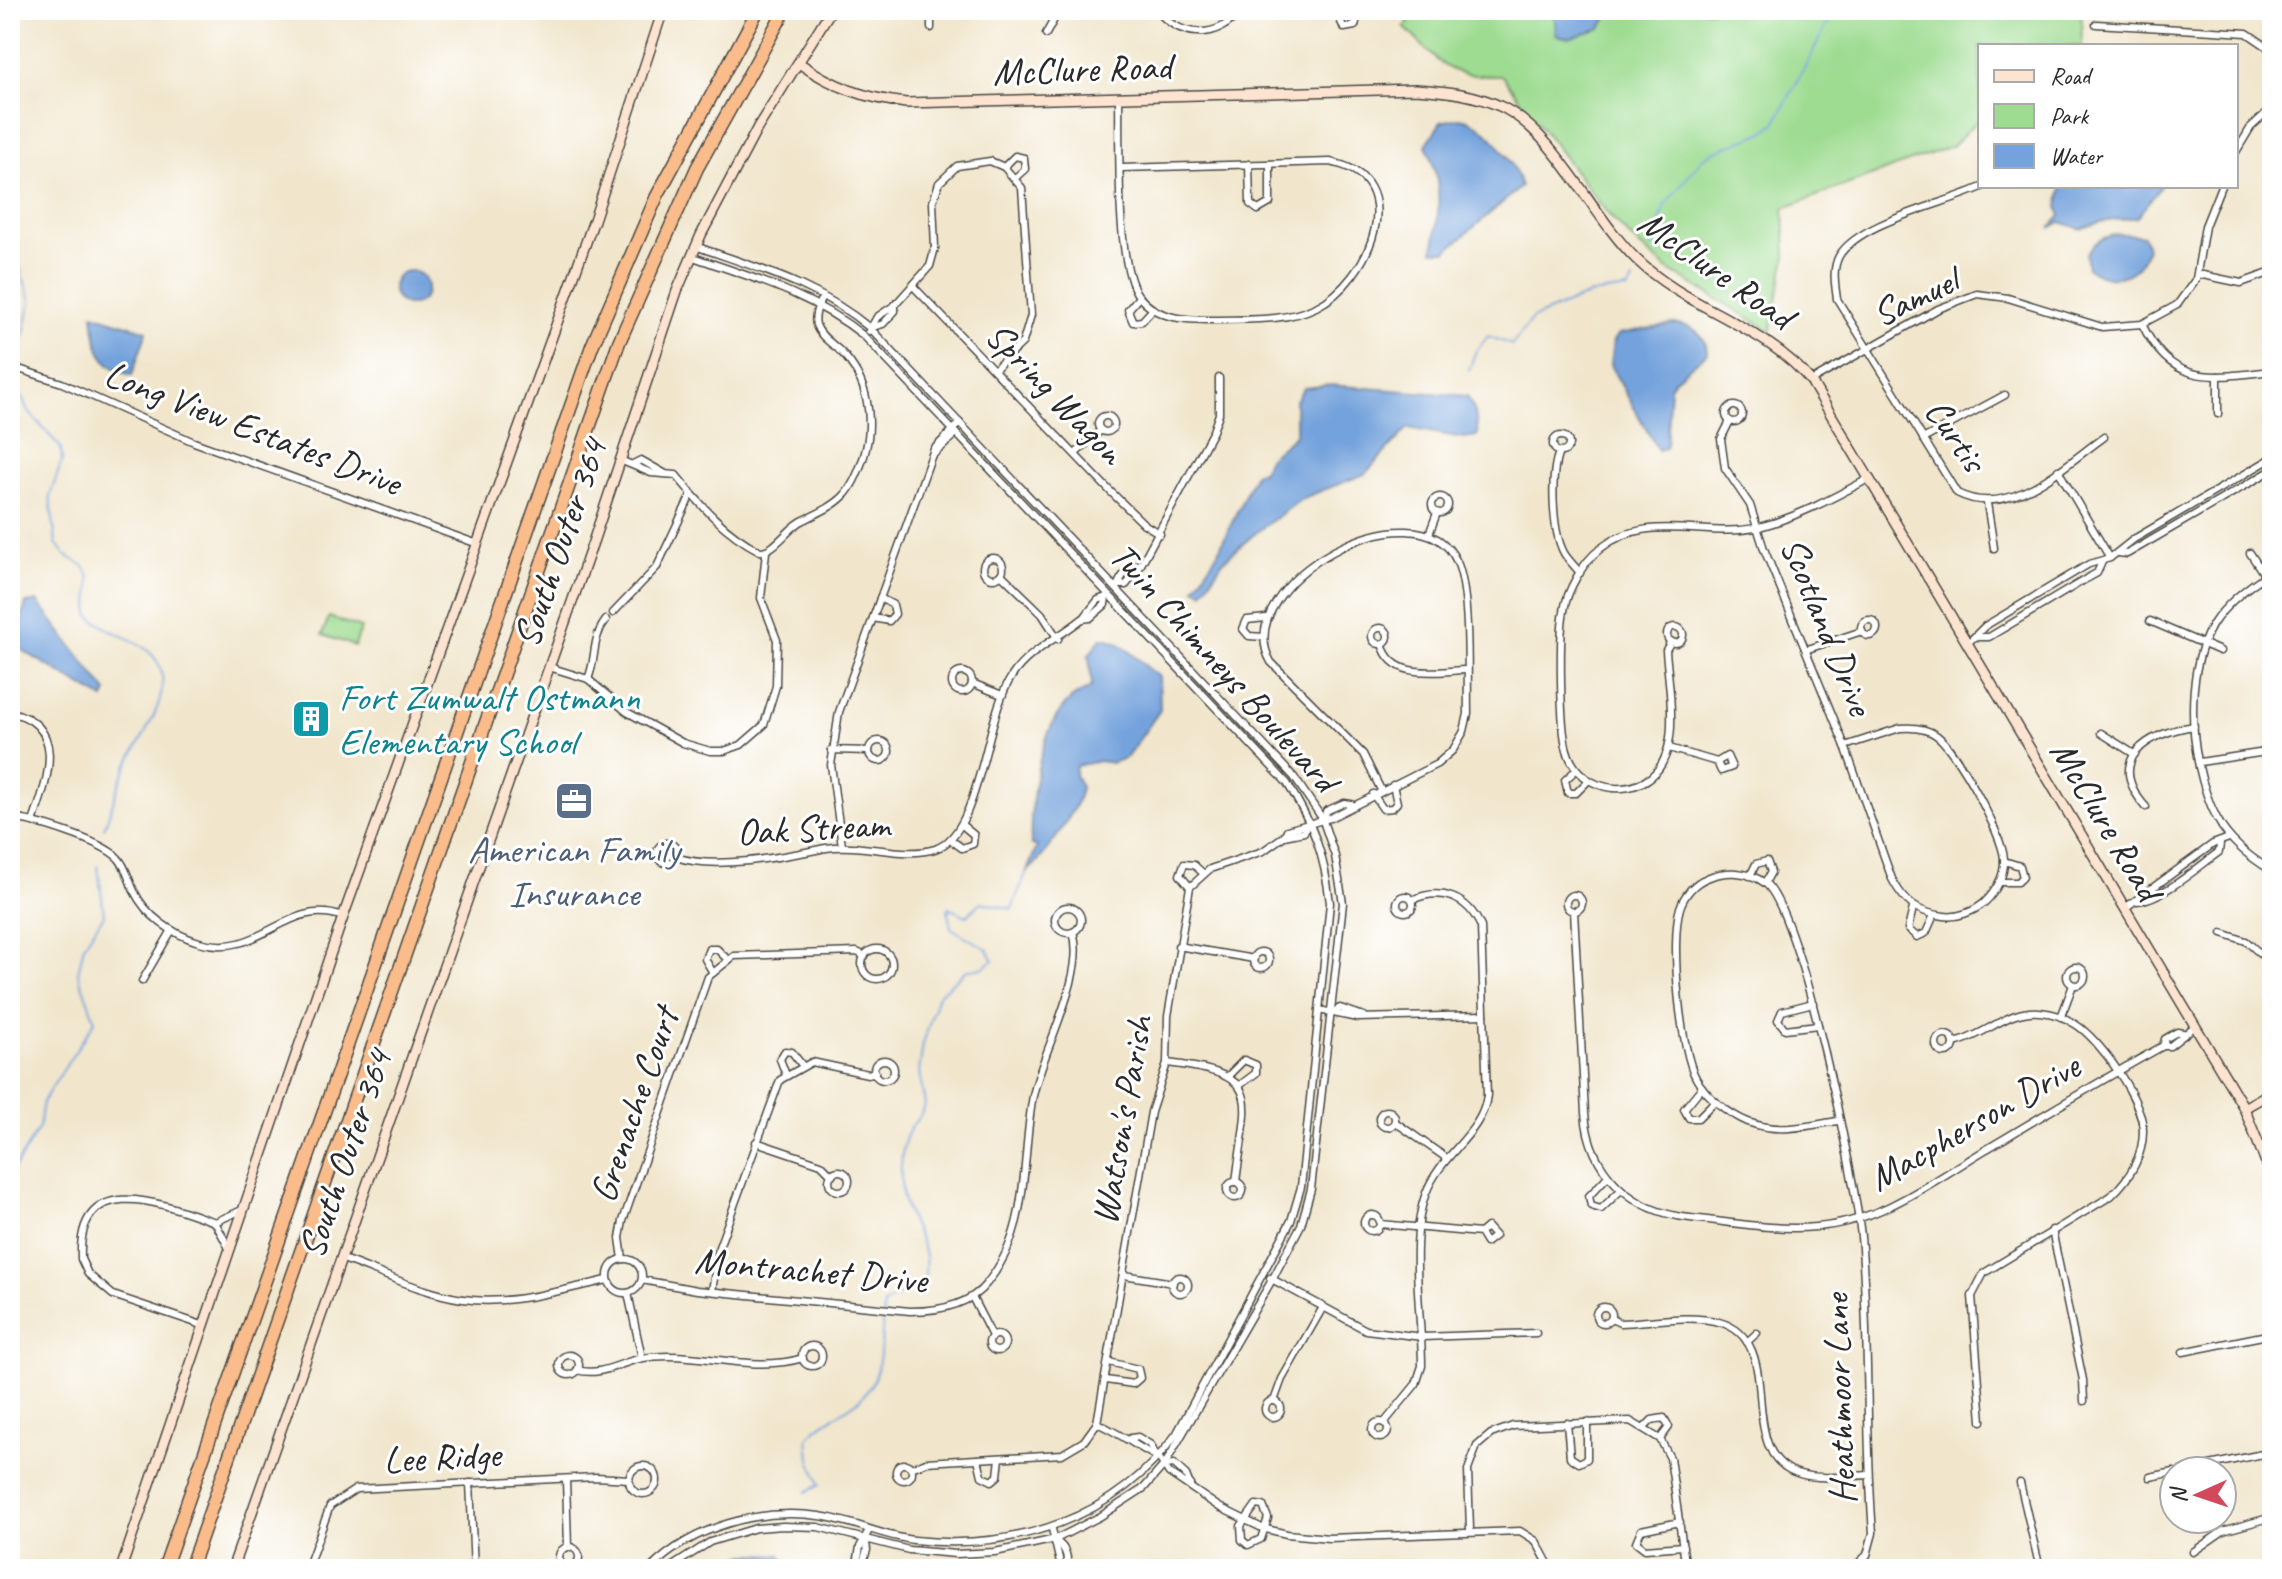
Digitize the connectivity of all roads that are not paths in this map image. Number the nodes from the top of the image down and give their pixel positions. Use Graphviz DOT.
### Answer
graph roads {
  1 [pos="663,10"];
  2 [pos="758,10"];
  3 [pos="785,10"];
  4 [pos="831,10"];
  5 [pos="931,10"];
  6 [pos="1059,10"];
  7 [pos="1157,10"];
  8 [pos="1240,10"];
  9 [pos="1342,10"];
  10 [pos="1359,10"];
  11 [pos="2096,24"];
  12 [pos="931,28"];
  13 [pos="1046,34"];
  14 [pos="2272,50"];
  15 [pos="799,63"];
  16 [pos="1119,97"];
  17 [pos="2272,108"];
  18 [pos="2238,149"];
  19 [pos="1249,164"];
  20 [pos="1270,164"];
  21 [pos="1004,167"];
  22 [pos="1122,168"];
  23 [pos="1015,178"];
  24 [pos="1979,188"];
  25 [pos="2220,188"];
  26 [pos="695,252"];
  27 [pos="2272,272"];
  28 [pos="2198,274"];
  29 [pos="913,286"];
  30 [pos="823,294"];
  31 [pos="1139,297"];
  32 [pos="819,304"];
  33 [pos="1153,309"];
  34 [pos="2142,324"];
  35 [pos="872,328"];
  36 [pos="864,336"];
  37 [pos="1868,350"];
  38 [pos="10,366"];
  39 [pos="995,369"];
  40 [pos="2272,371"];
  41 [pos="2218,376"];
  42 [pos="1219,378"];
  43 [pos="1811,381"];
  44 [pos="2005,395"];
  45 [pos="2218,414"];
  46 [pos="1730,421"];
  47 [pos="960,423"];
  48 [pos="1101,430"];
  49 [pos="952,432"];
  50 [pos="2104,437"];
  51 [pos="1923,439"];
  52 [pos="1559,452"];
  53 [pos="1075,454"];
  54 [pos="2272,458"];
  55 [pos="620,460"];
  56 [pos="2058,470"];
  57 [pos="2272,470"];
  58 [pos="1870,478"];
  59 [pos="691,495"];
  60 [pos="1987,503"];
  61 [pos="1437,513"];
  62 [pos="1759,527"];
  63 [pos="1160,534"];
  64 [pos="1429,534"];
  65 [pos="475,543"];
  66 [pos="1994,548"];
  67 [pos="766,552"];
  68 [pos="2118,553"];
  69 [pos="2250,553"];
  70 [pos="2110,558"];
  71 [pos="2102,562"];
  72 [pos="2272,571"];
  73 [pos="1580,573"];
  74 [pos="1001,574"];
  75 [pos="2265,576"];
  76 [pos="1118,586"];
  77 [pos="1108,596"];
  78 [pos="880,598"];
  79 [pos="613,613"];
  80 [pos="873,618"];
  81 [pos="1266,618"];
  82 [pos="606,620"];
  83 [pos="2150,621"];
  84 [pos="1862,631"];
  85 [pos="1264,637"];
  86 [pos="1978,637"];
  87 [pos="1058,639"];
  88 [pos="1671,641"];
  89 [pos="1382,644"];
  90 [pos="1967,644"];
  91 [pos="2203,644"];
  92 [pos="1808,649"];
  93 [pos="2220,651"];
  94 [pos="549,667"];
  95 [pos="1466,670"];
  96 [pos="588,679"];
  97 [pos="972,683"];
  98 [pos="1002,695"];
  99 [pos="10,712"];
  100 [pos="2194,726"];
  101 [pos="2101,733"];
  102 [pos="1845,746"];
  103 [pos="1669,748"];
  104 [pos="831,750"];
  105 [pos="869,751"];
  106 [pos="2272,751"];
  107 [pos="2134,754"];
  108 [pos="1717,762"];
  109 [pos="2200,762"];
  110 [pos="1576,770"];
  111 [pos="1589,780"];
  112 [pos="1393,785"];
  113 [pos="1381,790"];
  114 [pos="1373,794"];
  115 [pos="2146,807"];
  116 [pos="1323,817"];
  117 [pos="10,818"];
  118 [pos="33,822"];
  119 [pos="1310,824"];
  120 [pos="962,825"];
  121 [pos="2229,838"];
  122 [pos="951,840"];
  123 [pos="842,846"];
  124 [pos="676,857"];
  125 [pos="2004,861"];
  126 [pos="2272,871"];
  127 [pos="1204,874"];
  128 [pos="1750,876"];
  129 [pos="1999,882"];
  130 [pos="1765,883"];
  131 [pos="1190,887"];
  132 [pos="1412,900"];
  133 [pos="1913,908"];
  134 [pos="2124,909"];
  135 [pos="1574,911"];
  136 [pos="1934,915"];
  137 [pos="343,917"];
  138 [pos="172,930"];
  139 [pos="1073,932"];
  140 [pos="2222,933"];
  141 [pos="1178,946"];
  142 [pos="2272,946"];
  143 [pos="865,956"];
  144 [pos="2264,958"];
  145 [pos="727,959"];
  146 [pos="1254,959"];
  147 [pos="2272,964"];
  148 [pos="713,973"];
  149 [pos="142,981"];
  150 [pos="2073,985"];
  151 [pos="1813,1003"];
  152 [pos="1319,1010"];
  153 [pos="1332,1012"];
  154 [pos="1484,1015"];
  155 [pos="2061,1017"];
  156 [pos="1818,1025"];
  157 [pos="2194,1027"];
  158 [pos="1954,1043"];
  159 [pos="1167,1063"];
  160 [pos="802,1065"];
  161 [pos="875,1072"];
  162 [pos="2117,1072"];
  163 [pos="786,1075"];
  164 [pos="1229,1075"];
  165 [pos="1240,1085"];
  166 [pos="1702,1087"];
  167 [pos="2272,1092"];
  168 [pos="1715,1101"];
  169 [pos="2244,1108"];
  170 [pos="1837,1121"];
  171 [pos="1395,1122"];
  172 [pos="756,1142"];
  173 [pos="1445,1157"];
  174 [pos="832,1175"];
  175 [pos="1608,1176"];
  176 [pos="2272,1177"];
  177 [pos="1236,1182"];
  178 [pos="1621,1190"];
  179 [pos="242,1210"];
  180 [pos="1858,1219"];
  181 [pos="215,1222"];
  182 [pos="1380,1224"];
  183 [pos="1419,1227"];
  184 [pos="2052,1230"];
  185 [pos="1480,1233"];
  186 [pos="229,1248"];
  187 [pos="340,1258"];
  188 [pos="623,1259"];
  189 [pos="1263,1274"];
  190 [pos="1124,1275"];
  191 [pos="608,1280"];
  192 [pos="642,1280"];
  193 [pos="1272,1280"];
  194 [pos="1173,1283"];
  195 [pos="712,1291"];
  196 [pos="628,1293"];
  197 [pos="972,1297"];
  198 [pos="1322,1309"];
  199 [pos="1611,1319"];
  200 [pos="202,1325"];
  201 [pos="1536,1333"];
  202 [pos="1757,1333"];
  203 [pos="2272,1334"];
  204 [pos="992,1336"];
  205 [pos="1422,1337"];
  206 [pos="1747,1342"];
  207 [pos="2183,1352"];
  208 [pos="642,1358"];
  209 [pos="803,1358"];
  210 [pos="1109,1362"];
  211 [pos="577,1370"];
  212 [pos="1106,1380"];
  213 [pos="1274,1401"];
  214 [pos="2084,1401"];
  215 [pos="1982,1421"];
  216 [pos="1587,1422"];
  217 [pos="1097,1423"];
  218 [pos="1384,1423"];
  219 [pos="1567,1423"];
  220 [pos="1645,1427"];
  221 [pos="1660,1439"];
  222 [pos="2272,1452"];
  223 [pos="1157,1457"];
  224 [pos="1000,1458"];
  225 [pos="978,1459"];
  226 [pos="2238,1459"];
  227 [pos="1166,1465"];
  228 [pos="911,1468"];
  229 [pos="1868,1475"];
  230 [pos="2158,1475"];
  231 [pos="2150,1477"];
  232 [pos="566,1479"];
  233 [pos="629,1479"];
  234 [pos="470,1483"];
  235 [pos="2020,1483"];
  236 [pos="2272,1517"];
  237 [pos="1244,1520"];
  238 [pos="1680,1522"];
  239 [pos="1264,1528"];
  240 [pos="1052,1529"];
  241 [pos="869,1530"];
  242 [pos="1470,1530"];
  243 [pos="1056,1540"];
  244 [pos="866,1542"];
  245 [pos="1683,1546"];
  246 [pos="568,1547"];
  247 [pos="2193,1552"];
  248 [pos="121,1569"];
  249 [pos="164,1569"];
  250 [pos="190,1569"];
  251 [pos="232,1569"];
  252 [pos="307,1569"];
  253 [pos="474,1569"];
  254 [pos="650,1569"];
  255 [pos="668,1569"];
  256 [pos="858,1569"];
  257 [pos="1066,1569"];
  258 [pos="1551,1569"];
  259 [pos="1686,1569"];
  260 [pos="1785,1569"];
  261 [pos="1796,1569"];
  262 [pos="1852,1569"];
  263 [pos="2040,1569"];
  1 -- 65 [label="street"];
  2 -- 249 [label="highway"];
  3 -- 250 [label="highway"];
  4 -- 15 [label="street, South Outer 364"];
  5 -- 12 [label="street"];
  6 -- 13 [label="street"];
  7 -- 8 [label="street"];
  9 -- 10 [label="street"];
  11 -- 14 [label="street"];
  15 -- 16 [label="street, McClure Road"];
  15 -- 26 [label="street, South Outer 364"];
  16 -- 22 [label="street"];
  16 -- 43 [label="street, McClure Road"];
  17 -- 18 [label="street"];
  19 -- 20 [label="street"];
  19 -- 20 [label="street"];
  19 -- 22 [label="street"];
  20 -- 33 [label="street"];
  21 -- 23 [label="street"];
  21 -- 23 [label="street"];
  21 -- 29 [label="street"];
  22 -- 31 [label="street"];
  23 -- 39 [label="street"];
  24 -- 37 [label="street, Curtis"];
  25 -- 28 [label="street"];
  26 -- 30 [label="street, Twin Chimneys Boulevard"];
  26 -- 32 [label="street, Twin Chimneys Boulevard"];
  26 -- 55 [label="street, South Outer 364"];
  27 -- 28 [label="street"];
  28 -- 34 [label="street"];
  29 -- 35 [label="street"];
  29 -- 39 [label="street, Spring Wagon"];
  30 -- 32 [label="street"];
  30 -- 35 [label="street, Twin Chimneys Boulevard"];
  31 -- 33 [label="street"];
  31 -- 33 [label="street"];
  32 -- 36 [label="street, Twin Chimneys Boulevard"];
  32 -- 67 [label="street"];
  34 -- 37 [label="street, Samuel"];
  34 -- 41 [label="street"];
  35 -- 36 [label="street"];
  35 -- 47 [label="street, Twin Chimneys Boulevard"];
  36 -- 49 [label="street, Twin Chimneys Boulevard"];
  37 -- 43 [label="street, Samuel"];
  37 -- 51 [label="street, Curtis"];
  38 -- 65 [label="street, Long View Estates Drive"];
  39 -- 53 [label="street, Spring Wagon"];
  40 -- 41 [label="street"];
  41 -- 45 [label="street"];
  42 -- 63 [label="street, Oak Stream"];
  43 -- 58 [label="street, McClure Road"];
  44 -- 51 [label="street"];
  46 -- 62 [label="street, Scotland Drive"];
  47 -- 49 [label="street"];
  47 -- 76 [label="street, Twin Chimneys Boulevard"];
  48 -- 53 [label="street"];
  49 -- 77 [label="street, Twin Chimneys Boulevard"];
  49 -- 78 [label="street"];
  50 -- 56 [label="street, Curtis"];
  51 -- 60 [label="street, Curtis"];
  52 -- 73 [label="street"];
  53 -- 63 [label="street, Spring Wagon"];
  54 -- 68 [label="street"];
  55 -- 59 [label="street"];
  55 -- 94 [label="street, South Outer 364"];
  56 -- 60 [label="street, Curtis"];
  56 -- 70 [label="street"];
  57 -- 68 [label="street"];
  58 -- 62 [label="street"];
  58 -- 90 [label="street, McClure Road"];
  59 -- 67 [label="street"];
  59 -- 79 [label="street"];
  60 -- 66 [label="street"];
  61 -- 64 [label="street"];
  62 -- 73 [label="street"];
  62 -- 92 [label="street, Scotland Drive"];
  63 -- 76 [label="street, Oak Stream"];
  64 -- 81 [label="street"];
  64 -- 95 [label="street"];
  65 -- 137 [label="street"];
  67 -- 96 [label="street"];
  68 -- 70 [label="street"];
  69 -- 75 [label="street"];
  70 -- 71 [label="street"];
  71 -- 86 [label="street"];
  71 -- 86 [label="street"];
  72 -- 75 [label="street"];
  73 -- 110 [label="street"];
  74 -- 87 [label="street"];
  75 -- 91 [label="street"];
  76 -- 77 [label="street, Oak Stream"];
  76 -- 116 [label="street, Twin Chimneys Boulevard"];
  77 -- 87 [label="street, Oak Stream"];
  77 -- 119 [label="street, Twin Chimneys Boulevard"];
  78 -- 80 [label="street"];
  78 -- 80 [label="street"];
  80 -- 104 [label="street"];
  81 -- 85 [label="street"];
  81 -- 85 [label="street"];
  82 -- 96 [label="street"];
  83 -- 91 [label="street"];
  84 -- 92 [label="street"];
  85 -- 113 [label="street"];
  86 -- 90 [label="street"];
  87 -- 98 [label="street, Oak Stream"];
  88 -- 103 [label="street"];
  89 -- 95 [label="street"];
  90 -- 134 [label="street, McClure Road"];
  91 -- 93 [label="street"];
  91 -- 100 [label="street"];
  92 -- 102 [label="street, Scotland Drive"];
  94 -- 96 [label="street"];
  94 -- 187 [label="street, South Outer 364"];
  95 -- 112 [label="street"];
  97 -- 98 [label="street"];
  98 -- 120 [label="street, Oak Stream"];
  99 -- 118 [label="street"];
  100 -- 107 [label="street"];
  100 -- 109 [label="street"];
  101 -- 107 [label="street"];
  102 -- 125 [label="street, Scotland Drive"];
  102 -- 133 [label="street, Scotland Drive"];
  103 -- 108 [label="street"];
  103 -- 111 [label="street"];
  104 -- 105 [label="street"];
  104 -- 123 [label="street"];
  106 -- 109 [label="street"];
  107 -- 115 [label="street"];
  109 -- 121 [label="street"];
  110 -- 111 [label="street"];
  110 -- 111 [label="street"];
  112 -- 113 [label="street"];
  112 -- 114 [label="street"];
  113 -- 114 [label="street, Watson's Parish"];
  114 -- 116 [label="street, Watson's Parish"];
  116 -- 119 [label="street, Watson's Parish"];
  116 -- 153 [label="street, Twin Chimneys Boulevard"];
  117 -- 118 [label="street"];
  118 -- 138 [label="street"];
  119 -- 127 [label="street, Watson's Parish"];
  119 -- 152 [label="street, Twin Chimneys Boulevard"];
  120 -- 122 [label="street, Oak Stream"];
  120 -- 122 [label="street, Oak Stream"];
  121 -- 126 [label="street"];
  121 -- 134 [label="street"];
  122 -- 123 [label="street, Oak Stream"];
  123 -- 124 [label="street, Oak Stream"];
  125 -- 129 [label="street, Scotland Drive"];
  125 -- 129 [label="street, Scotland Drive"];
  127 -- 131 [label="street, Watson's Parish"];
  127 -- 131 [label="street, Watson's Parish"];
  128 -- 130 [label="street"];
  128 -- 130 [label="street, Heathmoor Lane"];
  128 -- 166 [label="street"];
  129 -- 136 [label="street, Scotland Drive"];
  130 -- 151 [label="street, Heathmoor Lane"];
  131 -- 141 [label="street, Watson's Parish"];
  132 -- 154 [label="street"];
  133 -- 136 [label="street, Scotland Drive"];
  133 -- 136 [label="street"];
  134 -- 157 [label="street, McClure Road"];
  135 -- 175 [label="street, Macpherson Drive"];
  137 -- 138 [label="street"];
  137 -- 179 [label="street"];
  138 -- 149 [label="street"];
  139 -- 139 [label="street, Montrachet Drive"];
  139 -- 197 [label="street, Montrachet Drive"];
  140 -- 144 [label="street"];
  141 -- 146 [label="street"];
  141 -- 159 [label="street, Watson's Parish"];
  142 -- 144 [label="street"];
  143 -- 143 [label="street, Grenache Court"];
  143 -- 145 [label="street, Grenache Court"];
  144 -- 147 [label="street"];
  145 -- 148 [label="street, Grenache Court"];
  145 -- 148 [label="street, Grenache Court"];
  148 -- 188 [label="street, Grenache Court"];
  150 -- 155 [label="street"];
  151 -- 156 [label="street, Heathmoor Lane"];
  151 -- 156 [label="street"];
  152 -- 153 [label="street"];
  152 -- 189 [label="street, Twin Chimneys Boulevard"];
  153 -- 154 [label="street"];
  153 -- 193 [label="street, Twin Chimneys Boulevard"];
  154 -- 173 [label="street"];
  155 -- 158 [label="street"];
  155 -- 162 [label="street"];
  156 -- 170 [label="street, Heathmoor Lane"];
  157 -- 162 [label="street, Macpherson Drive"];
  157 -- 169 [label="street, McClure Road"];
  159 -- 164 [label="street"];
  159 -- 190 [label="street, Watson's Parish"];
  160 -- 161 [label="street"];
  160 -- 163 [label="street"];
  160 -- 163 [label="street"];
  162 -- 180 [label="street, Macpherson Drive"];
  162 -- 184 [label="street"];
  163 -- 172 [label="street"];
  164 -- 165 [label="street"];
  164 -- 165 [label="street"];
  165 -- 177 [label="street"];
  166 -- 168 [label="street"];
  166 -- 168 [label="street"];
  167 -- 169 [label="street"];
  168 -- 170 [label="street"];
  169 -- 176 [label="street, McClure Road"];
  170 -- 180 [label="street, Heathmoor Lane"];
  171 -- 173 [label="street"];
  172 -- 174 [label="street"];
  172 -- 195 [label="street"];
  173 -- 183 [label="street"];
  175 -- 178 [label="street, Macpherson Drive"];
  175 -- 178 [label="street"];
  178 -- 180 [label="street, Macpherson Drive"];
  179 -- 181 [label="street"];
  179 -- 186 [label="street"];
  180 -- 229 [label="street, Heathmoor Lane"];
  181 -- 186 [label="street"];
  181 -- 200 [label="street"];
  182 -- 183 [label="street"];
  183 -- 185 [label="street"];
  183 -- 205 [label="street"];
  184 -- 214 [label="street"];
  184 -- 215 [label="street"];
  186 -- 200 [label="street"];
  187 -- 191 [label="street"];
  187 -- 251 [label="street, South Outer 364"];
  188 -- 191 [label="street"];
  188 -- 192 [label="street"];
  189 -- 193 [label="street"];
  189 -- 223 [label="street, Twin Chimneys Boulevard"];
  190 -- 194 [label="street"];
  190 -- 210 [label="street, Watson's Parish"];
  191 -- 196 [label="street"];
  192 -- 195 [label="street, Montrachet Drive"];
  192 -- 196 [label="street"];
  193 -- 198 [label="street"];
  193 -- 227 [label="street, Twin Chimneys Boulevard"];
  195 -- 197 [label="street, Montrachet Drive"];
  196 -- 208 [label="street"];
  197 -- 204 [label="street, Montrachet Drive"];
  198 -- 205 [label="street"];
  198 -- 213 [label="street"];
  199 -- 206 [label="street"];
  200 -- 248 [label="street"];
  201 -- 205 [label="street"];
  202 -- 206 [label="street"];
  203 -- 207 [label="street"];
  205 -- 218 [label="street"];
  206 -- 229 [label="street"];
  208 -- 209 [label="street"];
  208 -- 211 [label="street"];
  210 -- 212 [label="street, Watson's Parish"];
  210 -- 212 [label="street"];
  212 -- 217 [label="street, Watson's Parish"];
  216 -- 219 [label="street"];
  216 -- 219 [label="street"];
  216 -- 220 [label="street"];
  217 -- 223 [label="street"];
  217 -- 224 [label="street"];
  219 -- 242 [label="street"];
  220 -- 221 [label="street"];
  220 -- 221 [label="street"];
  221 -- 238 [label="street"];
  222 -- 226 [label="street"];
  223 -- 227 [label="street"];
  223 -- 240 [label="street, Twin Chimneys Boulevard"];
  224 -- 225 [label="street"];
  224 -- 225 [label="street"];
  225 -- 228 [label="street"];
  227 -- 237 [label="street"];
  227 -- 243 [label="street, Twin Chimneys Boulevard"];
  229 -- 262 [label="street, Heathmoor Lane"];
  230 -- 231 [label="street"];
  232 -- 233 [label="street, Lee Ridge"];
  232 -- 234 [label="street, Lee Ridge"];
  232 -- 246 [label="street"];
  233 -- 233 [label="street, Lee Ridge"];
  234 -- 252 [label="street, Lee Ridge"];
  234 -- 253 [label="street"];
  235 -- 263 [label="street"];
  236 -- 247 [label="street"];
  237 -- 239 [label="street"];
  237 -- 239 [label="street"];
  237 -- 239 [label="street"];
  238 -- 245 [label="street"];
  238 -- 245 [label="street"];
  239 -- 242 [label="street"];
  240 -- 241 [label="street, Twin Chimneys Boulevard"];
  240 -- 243 [label="street"];
  241 -- 244 [label="street"];
  241 -- 254 [label="street, Twin Chimneys Boulevard"];
  242 -- 258 [label="street"];
  243 -- 244 [label="street, Twin Chimneys Boulevard"];
  243 -- 257 [label="street"];
  244 -- 255 [label="street, Twin Chimneys Boulevard"];
  244 -- 256 [label="street"];
  245 -- 259 [label="street"];
  260 -- 261 [label="street"];
}
